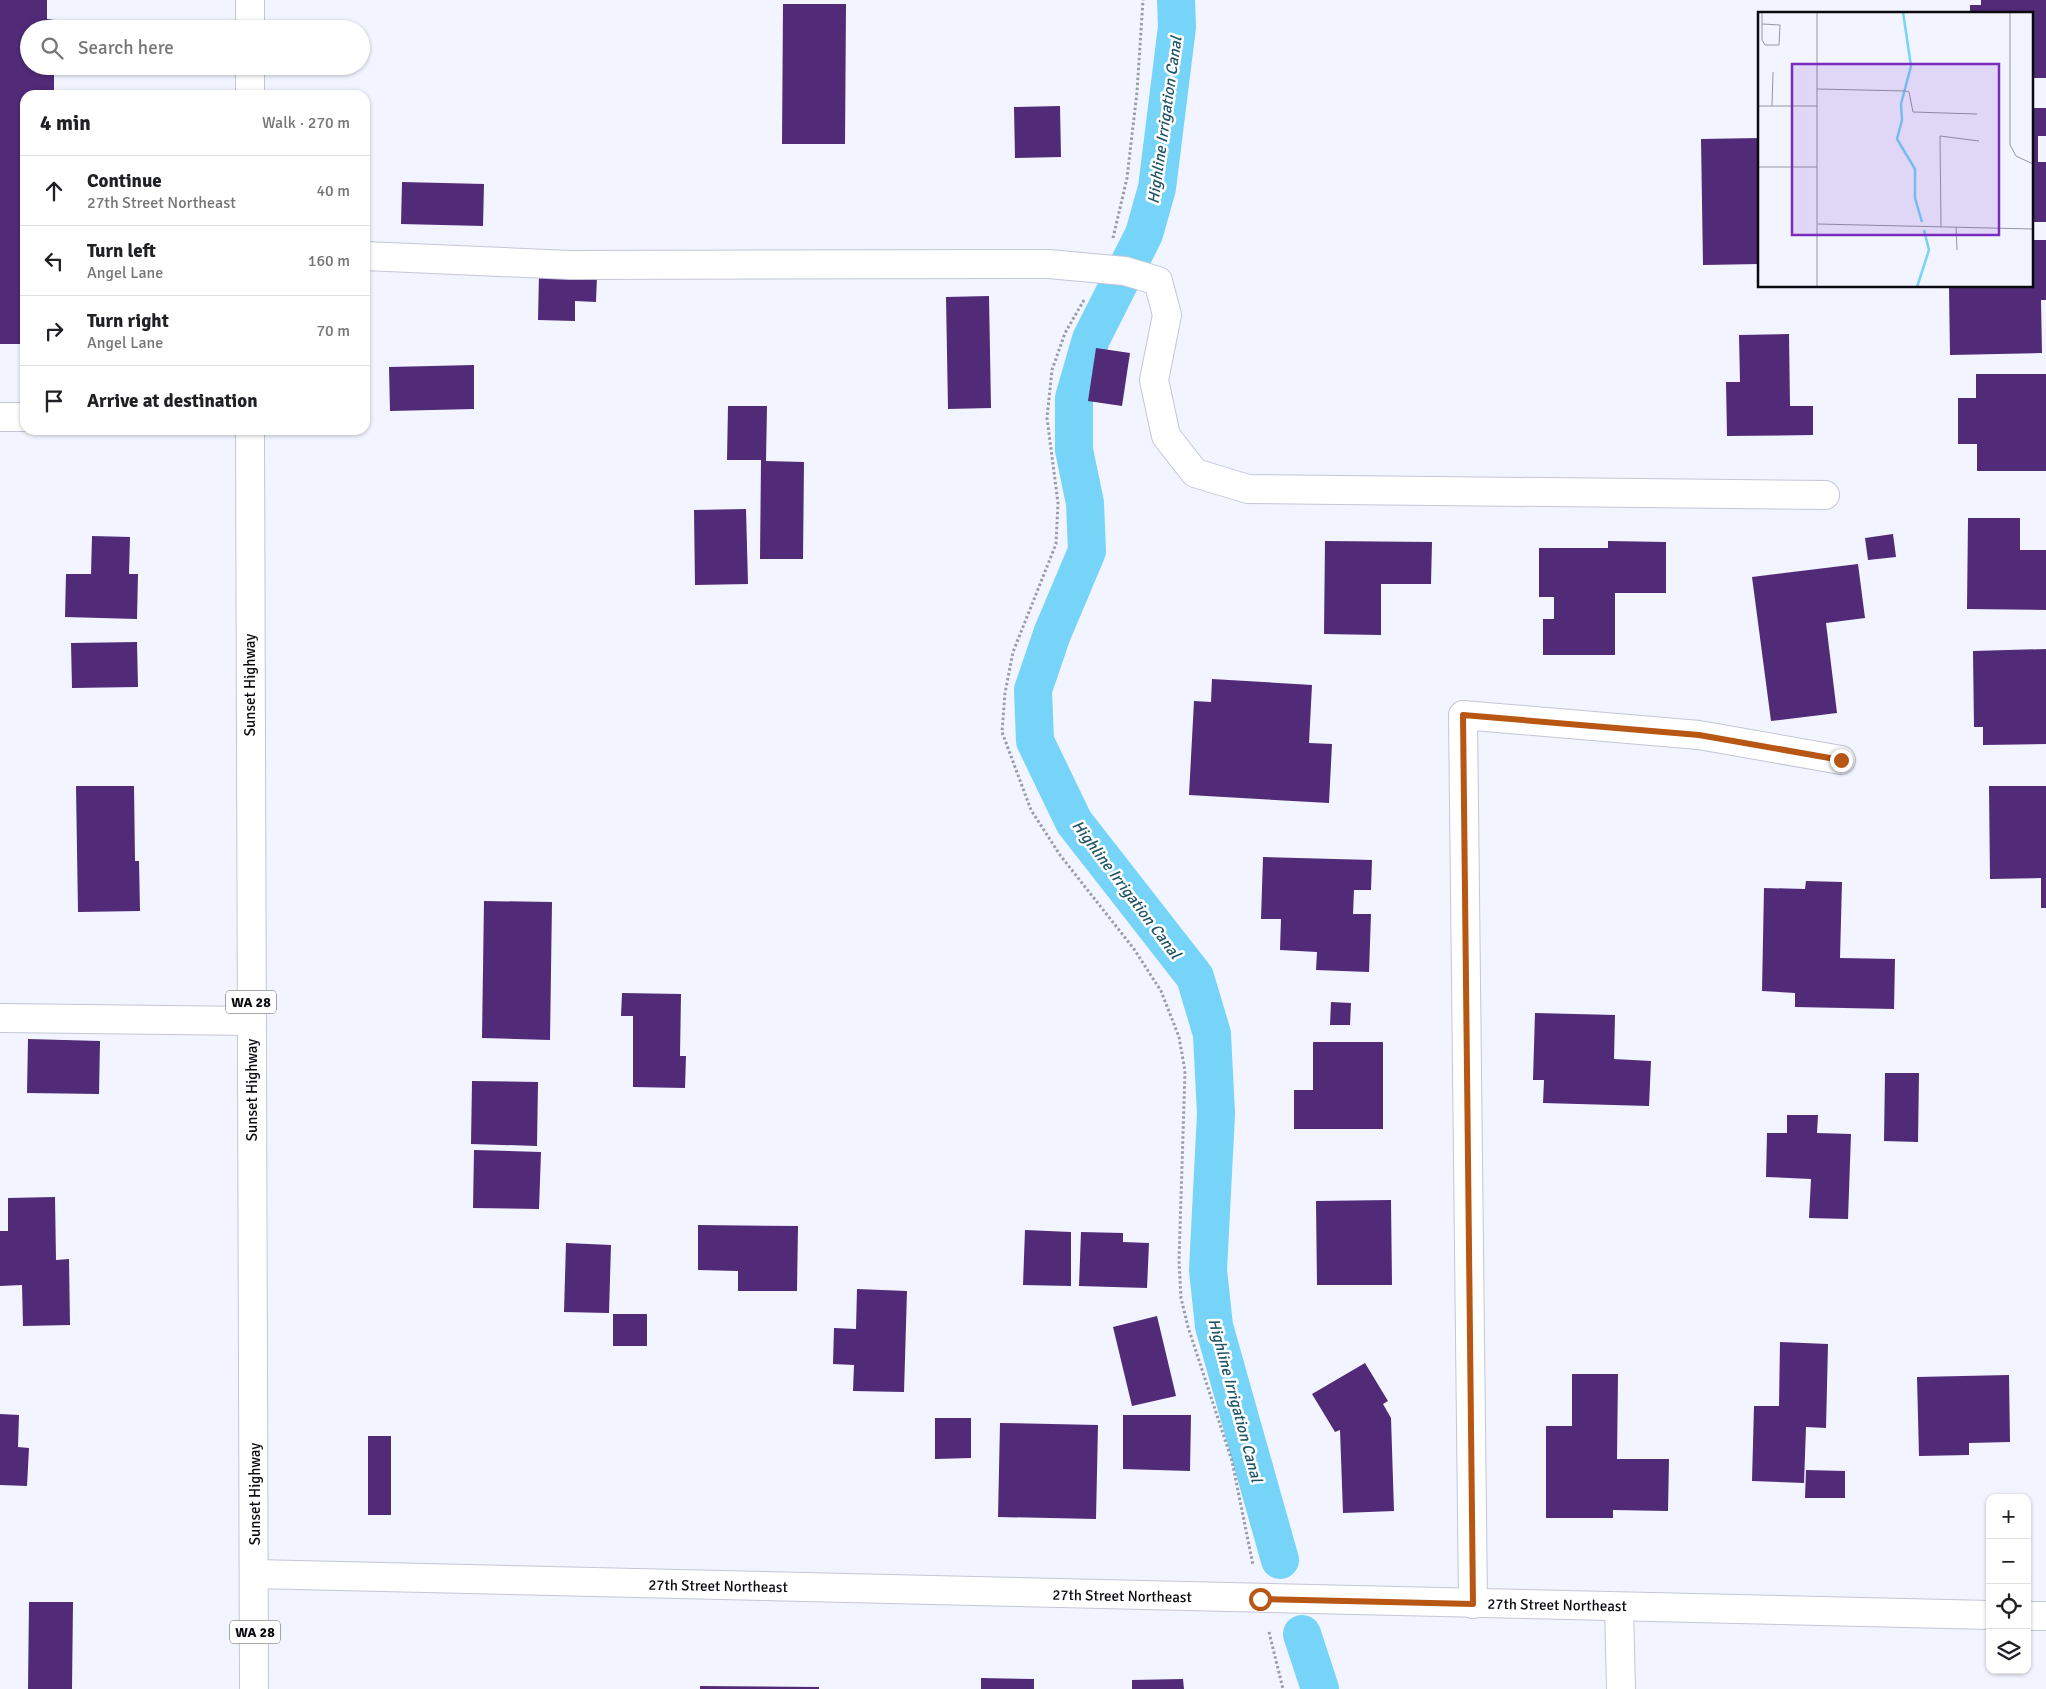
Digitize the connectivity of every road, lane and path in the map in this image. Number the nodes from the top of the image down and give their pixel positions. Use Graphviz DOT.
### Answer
graph roads {
  1 [pos="250,0"];
  2 [pos="1143,0"];
  3 [pos="250,20"];
  4 [pos="250,75"];
  5 [pos="250,90"];
  6 [pos="370,256"];
  7 [pos="1101,269"];
  8 [pos="20,417"];
  9 [pos="0,418"];
  10 [pos="250,435"];
  11 [pos="1825,495"];
  12 [pos="1841,760"];
  13 [pos="0,1018"];
  14 [pos="252,1021"];
  15 [pos="255,1574"];
  16 [pos="1260,1599"];
  17 [pos="1473,1604"];
  18 [pos="1619,1607"];
  19 [pos="1986,1615"];
  20 [pos="2031,1616"];
  21 [pos="2046,1616"];
  22 [pos="254,1689"];
  23 [pos="1283,1689"];
  24 [pos="1621,1689"];
  1 -- 3 [label="main road"];
  2 -- 7 [label="path"];
  4 -- 5 [label="main road"];
  6 -- 7 [label="main road"];
  7 -- 11 [label="main road"];
  7 -- 16 [label="path"];
  8 -- 9 [label="main road"];
  10 -- 14 [label="main road, Sunset Highway / WA 28"];
  12 -- 17 [label="main road"];
  13 -- 14 [label="main road"];
  14 -- 15 [label="main road, Sunset Highway / WA 28"];
  15 -- 16 [label="main road, 27th Street Northeast"];
  15 -- 22 [label="main road, Sunset Highway / WA 28"];
  16 -- 17 [label="main road, 27th Street Northeast"];
  16 -- 23 [label="path"];
  17 -- 18 [label="main road, 27th Street Northeast"];
  18 -- 19 [label="main road, 27th Street Northeast"];
  18 -- 24 [label="main road"];
  20 -- 21 [label="main road"];
}
